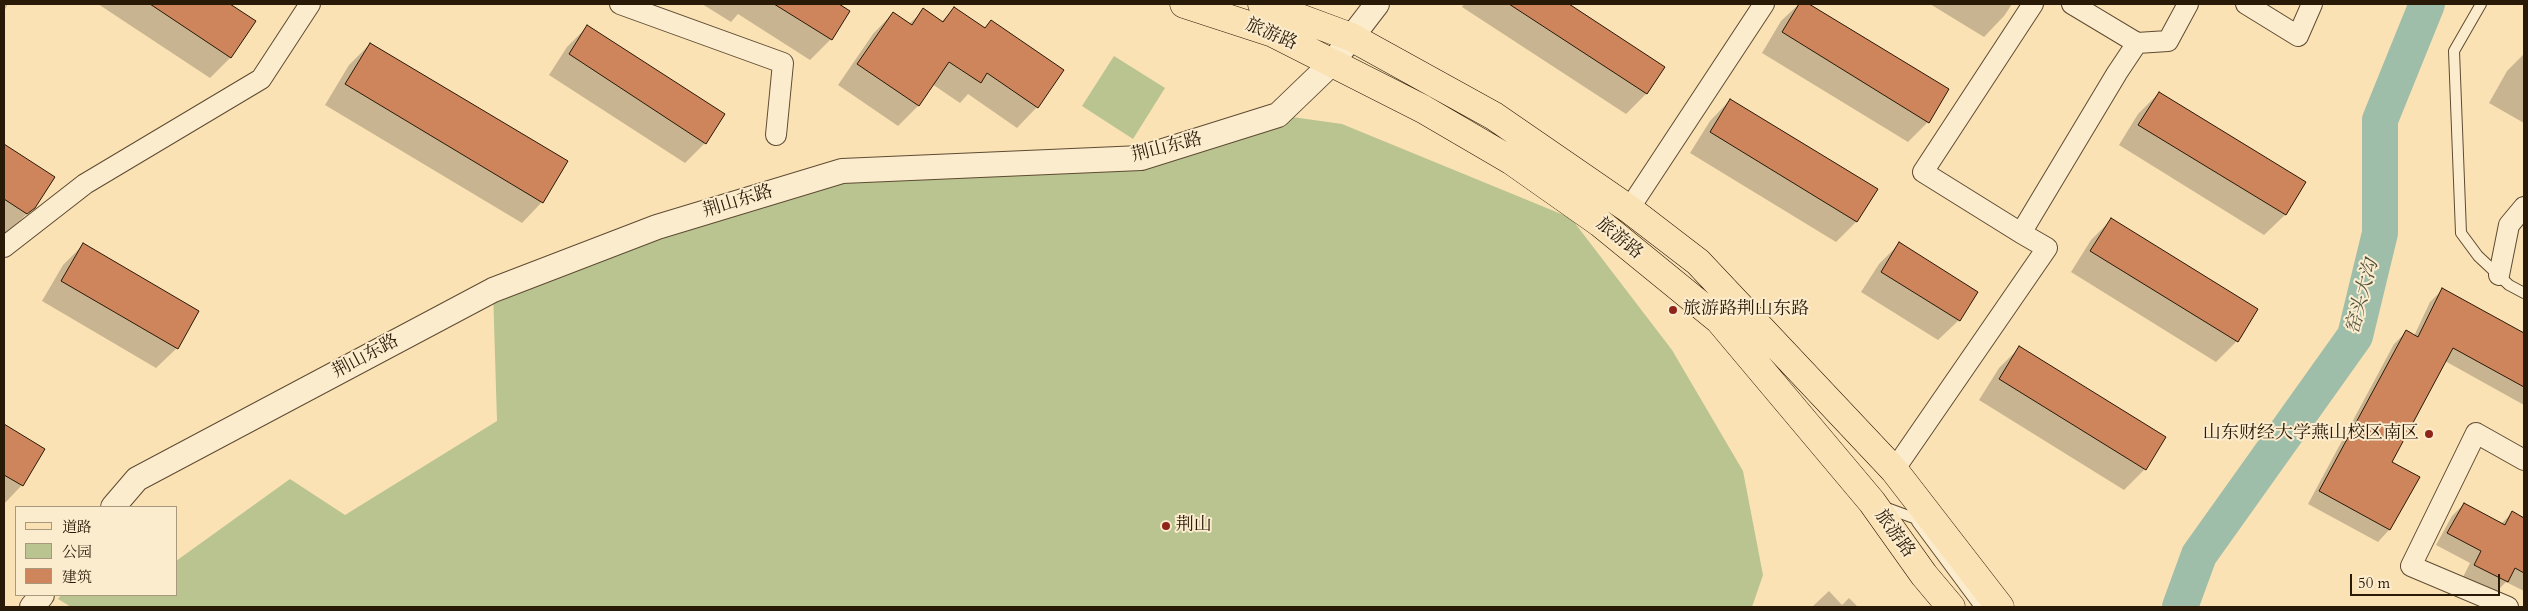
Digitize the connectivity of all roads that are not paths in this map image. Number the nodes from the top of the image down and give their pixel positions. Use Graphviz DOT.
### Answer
graph roads {
  1 [pos="310,4"];
  2 [pos="620,4"];
  3 [pos="1184,4"];
  4 [pos="1262,4"];
  5 [pos="1378,4"];
  6 [pos="1764,4"];
  7 [pos="2032,4"];
  8 [pos="2072,4"];
  9 [pos="2188,4"];
  10 [pos="2246,4"];
  11 [pos="2312,4"];
  12 [pos="2481,4"];
  13 [pos="1351,38"];
  14 [pos="2137,43"];
  15 [pos="1331,64"];
  16 [pos="776,135"];
  17 [pos="2524,207"];
  18 [pos="1629,209"];
  19 [pos="2021,233"];
  20 [pos="4,247"];
  21 [pos="2499,275"];
  22 [pos="2524,293"];
  23 [pos="2524,460"];
  24 [pos="1894,470"];
  25 [pos="1872,502"];
  26 [pos="115,506"];
  27 [pos="1914,518"];
  28 [pos="41,596"];
  29 [pos="32,607"];
  30 [pos="1951,607"];
  31 [pos="1980,607"];
  32 [pos="2000,607"];
  33 [pos="2508,607"];
  1 -- 20 [label="street"];
  2 -- 16 [label="street"];
  3 -- 15 [label="main road, 旅游路"];
  4 -- 13 [label="main road, 旅游路"];
  5 -- 13 [label="street, 荆山东路"];
  6 -- 18 [label="street"];
  7 -- 19 [label="street"];
  8 -- 14 [label="street"];
  9 -- 14 [label="street"];
  10 -- 11 [label="street"];
  12 -- 21 [label="lane"];
  13 -- 15 [label="street, 荆山东路"];
  13 -- 18 [label="main road, 旅游路"];
  14 -- 19 [label="street"];
  15 -- 25 [label="main road, 旅游路"];
  15 -- 26 [label="street, 荆山东路"];
  17 -- 21 [label="street"];
  18 -- 24 [label="main road, 旅游路"];
  19 -- 24 [label="street"];
  21 -- 22 [label="lane"];
  23 -- 33 [label="street"];
  24 -- 27 [label="lane"];
  24 -- 32 [label="main road, 旅游路"];
  25 -- 27 [label="lane"];
  25 -- 30 [label="main road, 旅游路"];
  27 -- 31 [label="lane"];
  28 -- 29 [label="street"];
}
